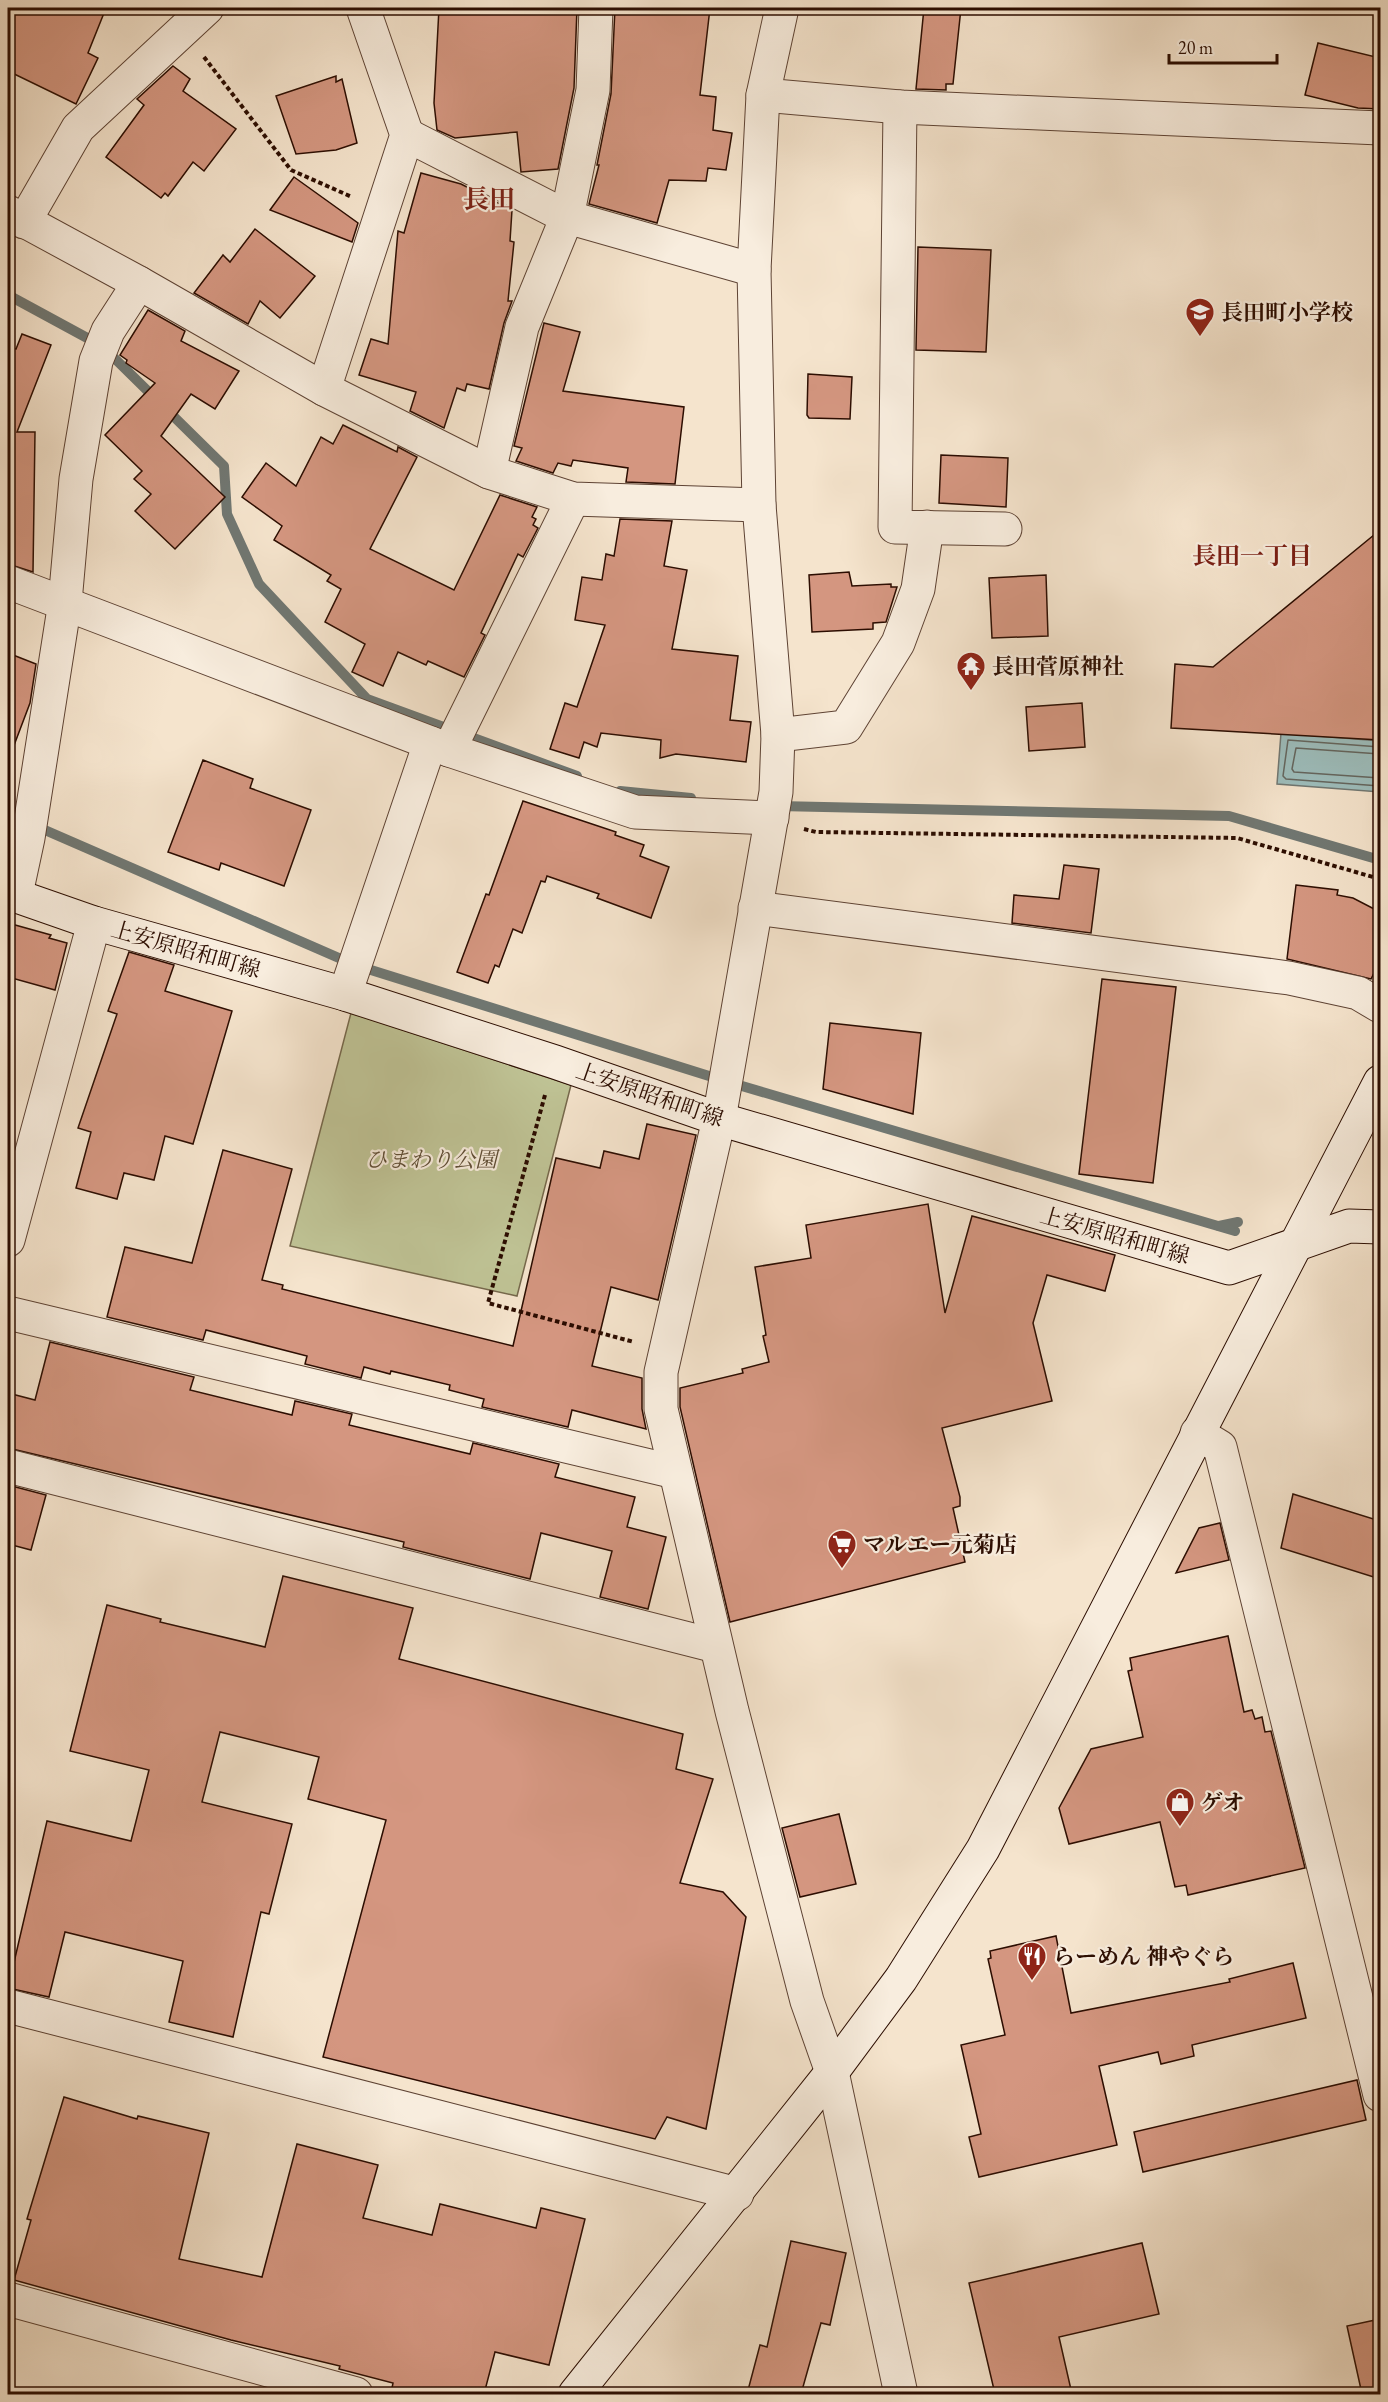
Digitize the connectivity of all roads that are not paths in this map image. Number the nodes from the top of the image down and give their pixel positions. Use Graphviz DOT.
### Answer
graph roads {
  1 [pos="207,8"];
  2 [pos="363,8"];
  3 [pos="596,8"];
  4 [pos="782,8"];
  5 [pos="763,95"];
  6 [pos="900,107"];
  7 [pos="1380,128"];
  8 [pos="407,135"];
  9 [pos="16,217"];
  10 [pos="567,217"];
  11 [pos="754,270"];
  12 [pos="139,282"];
  13 [pos="324,389"];
  14 [pos="489,472"];
  15 [pos="573,499"];
  16 [pos="759,506"];
  17 [pos="927,527"];
  18 [pos="1005,529"];
  19 [pos="8,582"];
  20 [pos="65,602"];
  21 [pos="778,735"];
  22 [pos="440,746"];
  23 [pos="774,805"];
  24 [pos="12,893"];
  25 [pos="755,908"];
  26 [pos="94,923"];
  27 [pos="345,994"];
  28 [pos="1380,1006"];
  29 [pos="1380,1082"];
  30 [pos="719,1119"];
  31 [pos="1380,1227"];
  32 [pos="8,1240"];
  33 [pos="1295,1246"];
  34 [pos="8,1312"];
  35 [pos="1197,1433"];
  36 [pos="8,1466"];
  37 [pos="675,1472"];
  38 [pos="716,1646"];
  39 [pos="8,2006"];
  40 [pos="832,2072"];
  41 [pos="1380,2095"];
  42 [pos="737,2194"];
  43 [pos="8,2299"];
  44 [pos="356,2394"];
  45 [pos="574,2394"];
  46 [pos="901,2394"];
  1 -- 9 [label="street"];
  2 -- 8 [label="street"];
  3 -- 10 [label="street"];
  4 -- 5 [label="street"];
  5 -- 6 [label="street"];
  5 -- 11 [label="street"];
  6 -- 7 [label="street"];
  6 -- 17 [label="street"];
  8 -- 10 [label="street"];
  8 -- 13 [label="street"];
  9 -- 12 [label="street"];
  10 -- 11 [label="street"];
  10 -- 14 [label="street"];
  11 -- 16 [label="street"];
  12 -- 13 [label="street"];
  12 -- 20 [label="street"];
  13 -- 14 [label="street"];
  14 -- 15 [label="street"];
  15 -- 16 [label="street"];
  15 -- 22 [label="street"];
  16 -- 21 [label="street"];
  17 -- 18 [label="street"];
  17 -- 21 [label="street"];
  19 -- 20 [label="street"];
  20 -- 22 [label="street"];
  20 -- 24 [label="street"];
  21 -- 23 [label="street"];
  22 -- 23 [label="street"];
  22 -- 27 [label="street"];
  23 -- 25 [label="street"];
  24 -- 26 [label="street, 上安原昭和町線"];
  25 -- 28 [label="street"];
  25 -- 30 [label="street"];
  26 -- 27 [label="street, 上安原昭和町線"];
  26 -- 32 [label="street"];
  27 -- 30 [label="street, 上安原昭和町線"];
  29 -- 33 [label="street"];
  30 -- 33 [label="street, 上安原昭和町線"];
  30 -- 37 [label="street"];
  31 -- 33 [label="street, 上安原昭和町線"];
  33 -- 35 [label="street"];
  34 -- 37 [label="street"];
  35 -- 40 [label="street"];
  35 -- 41 [label="street"];
  36 -- 38 [label="street"];
  37 -- 38 [label="street"];
  38 -- 40 [label="street"];
  39 -- 42 [label="street"];
  40 -- 42 [label="street"];
  40 -- 46 [label="street"];
  42 -- 45 [label="street"];
  43 -- 44 [label="street"];
}
